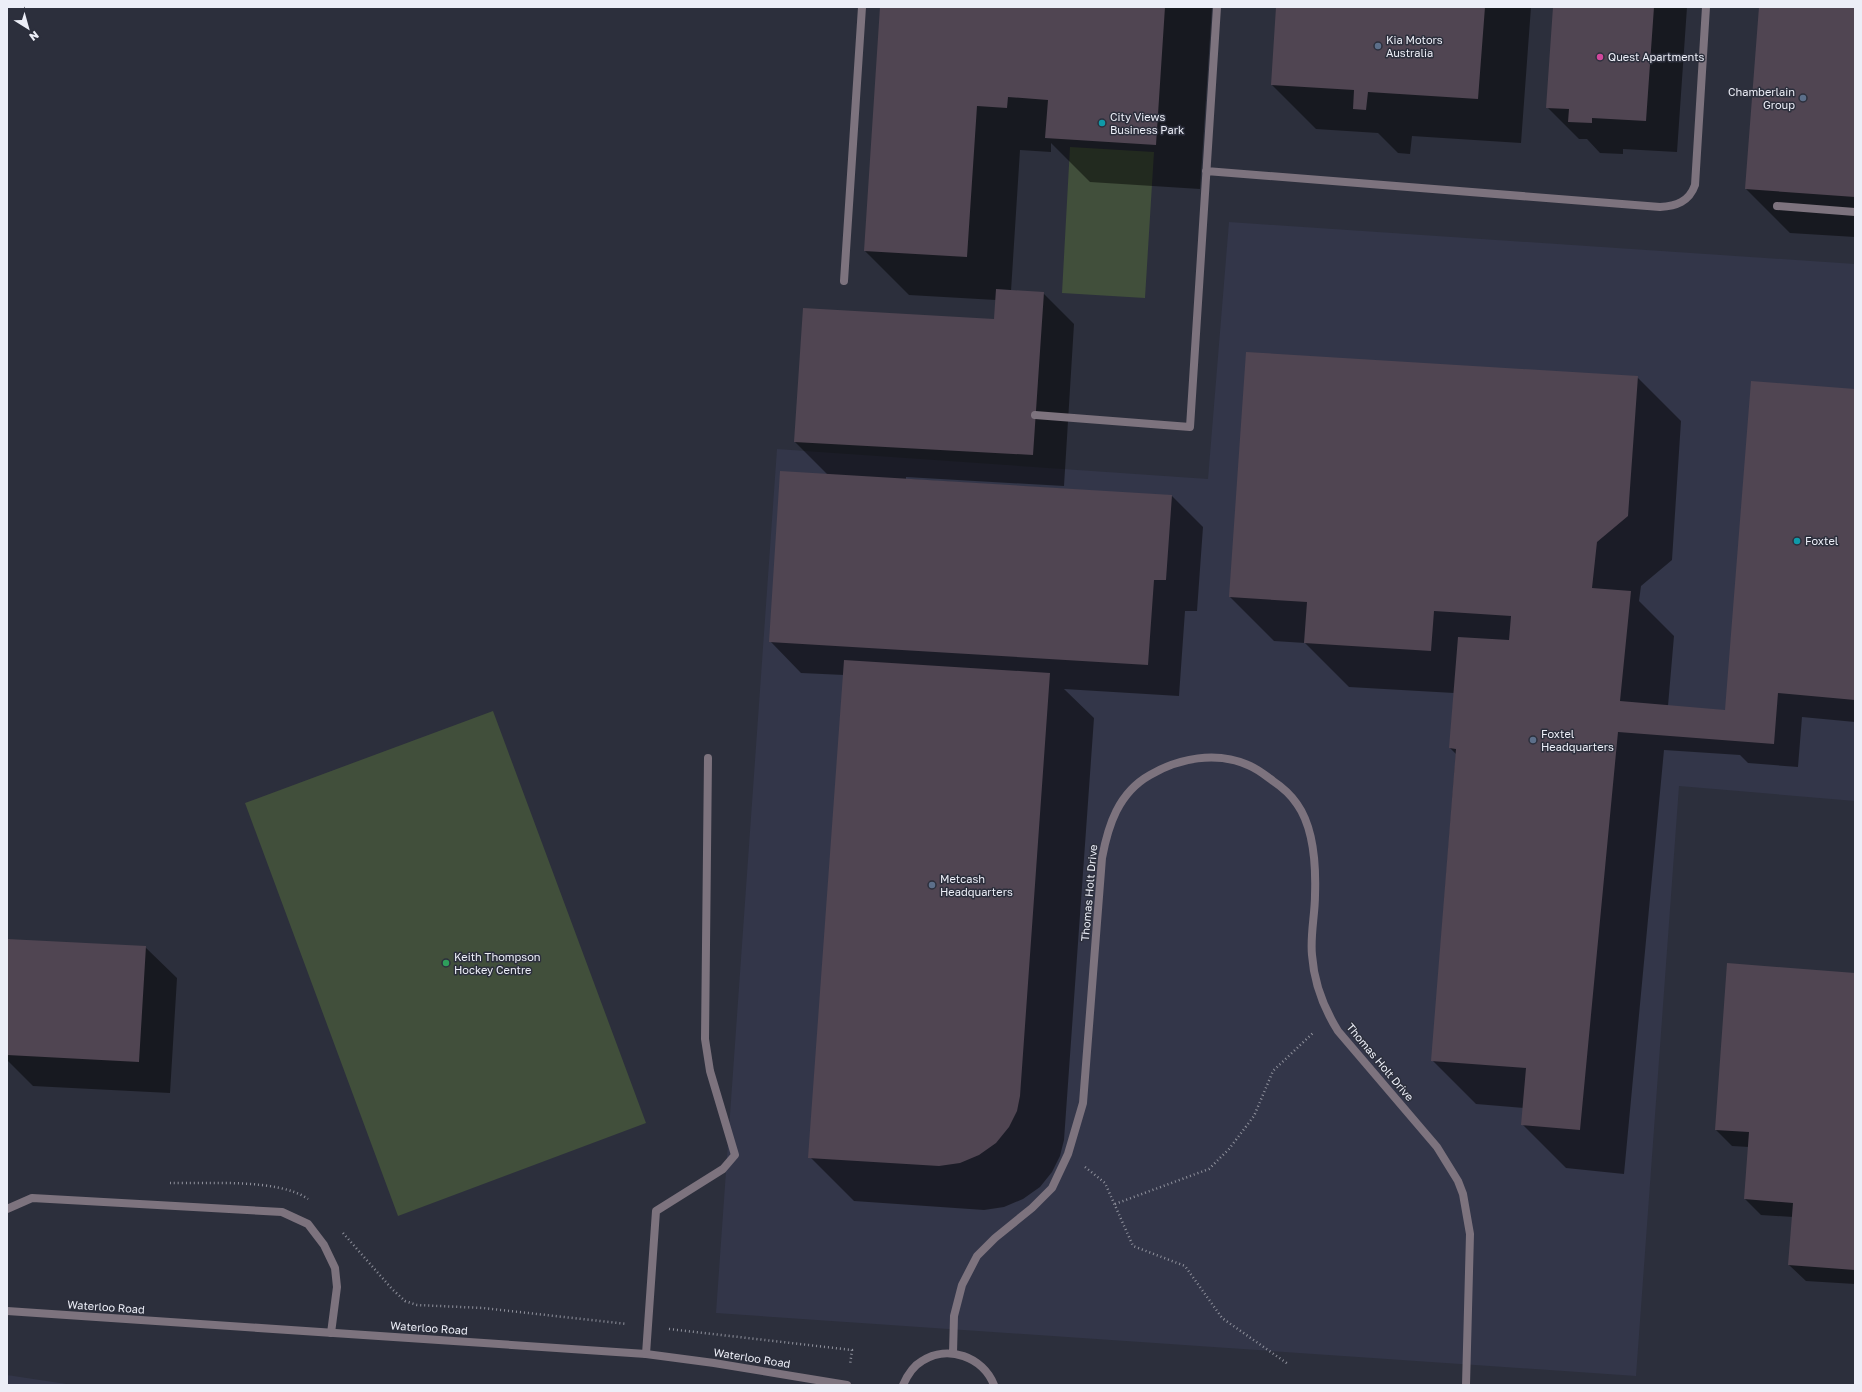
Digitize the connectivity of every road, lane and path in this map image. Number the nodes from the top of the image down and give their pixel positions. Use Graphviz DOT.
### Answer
graph roads {
  1 [pos="862,7"];
  2 [pos="1217,7"];
  3 [pos="1706,7"];
  4 [pos="1206,171"];
  5 [pos="1778,206"];
  6 [pos="1855,212"];
  7 [pos="844,281"];
  8 [pos="1035,415"];
  9 [pos="708,758"];
  10 [pos="1330,1018"];
  11 [pos="1068,1154"];
  12 [pos="167,1182"];
  13 [pos="310,1200"];
  14 [pos="1115,1204"];
  15 [pos="7,1209"];
  16 [pos="342,1231"];
  17 [pos="7,1311"];
  18 [pos="648,1327"];
  19 [pos="331,1333"];
  20 [pos="852,1350"];
  21 [pos="953,1353"];
  22 [pos="646,1354"];
  23 [pos="1288,1364"];
  24 [pos="847,1385"];
  25 [pos="903,1385"];
  26 [pos="994,1385"];
  27 [pos="1466,1385"];
  1 -- 7 [label="street"];
  2 -- 4 [label="street"];
  3 -- 4 [label="street"];
  4 -- 8 [label="street"];
  5 -- 6 [label="street"];
  9 -- 18 [label="street"];
  10 -- 11 [label="street, Thomas Holt Drive"];
  10 -- 14 [label="path"];
  10 -- 27 [label="street, Thomas Holt Drive"];
  11 -- 14 [label="path"];
  11 -- 21 [label="street, Thomas Holt Drive"];
  12 -- 13 [label="path"];
  14 -- 23 [label="path"];
  15 -- 19 [label="street"];
  16 -- 18 [label="path"];
  17 -- 19 [label="street, Waterloo Road"];
  18 -- 20 [label="path"];
  18 -- 22 [label="street"];
  19 -- 22 [label="street, Waterloo Road"];
  21 -- 25 [label="street"];
  21 -- 26 [label="street"];
  22 -- 24 [label="street, Waterloo Road"];
}
